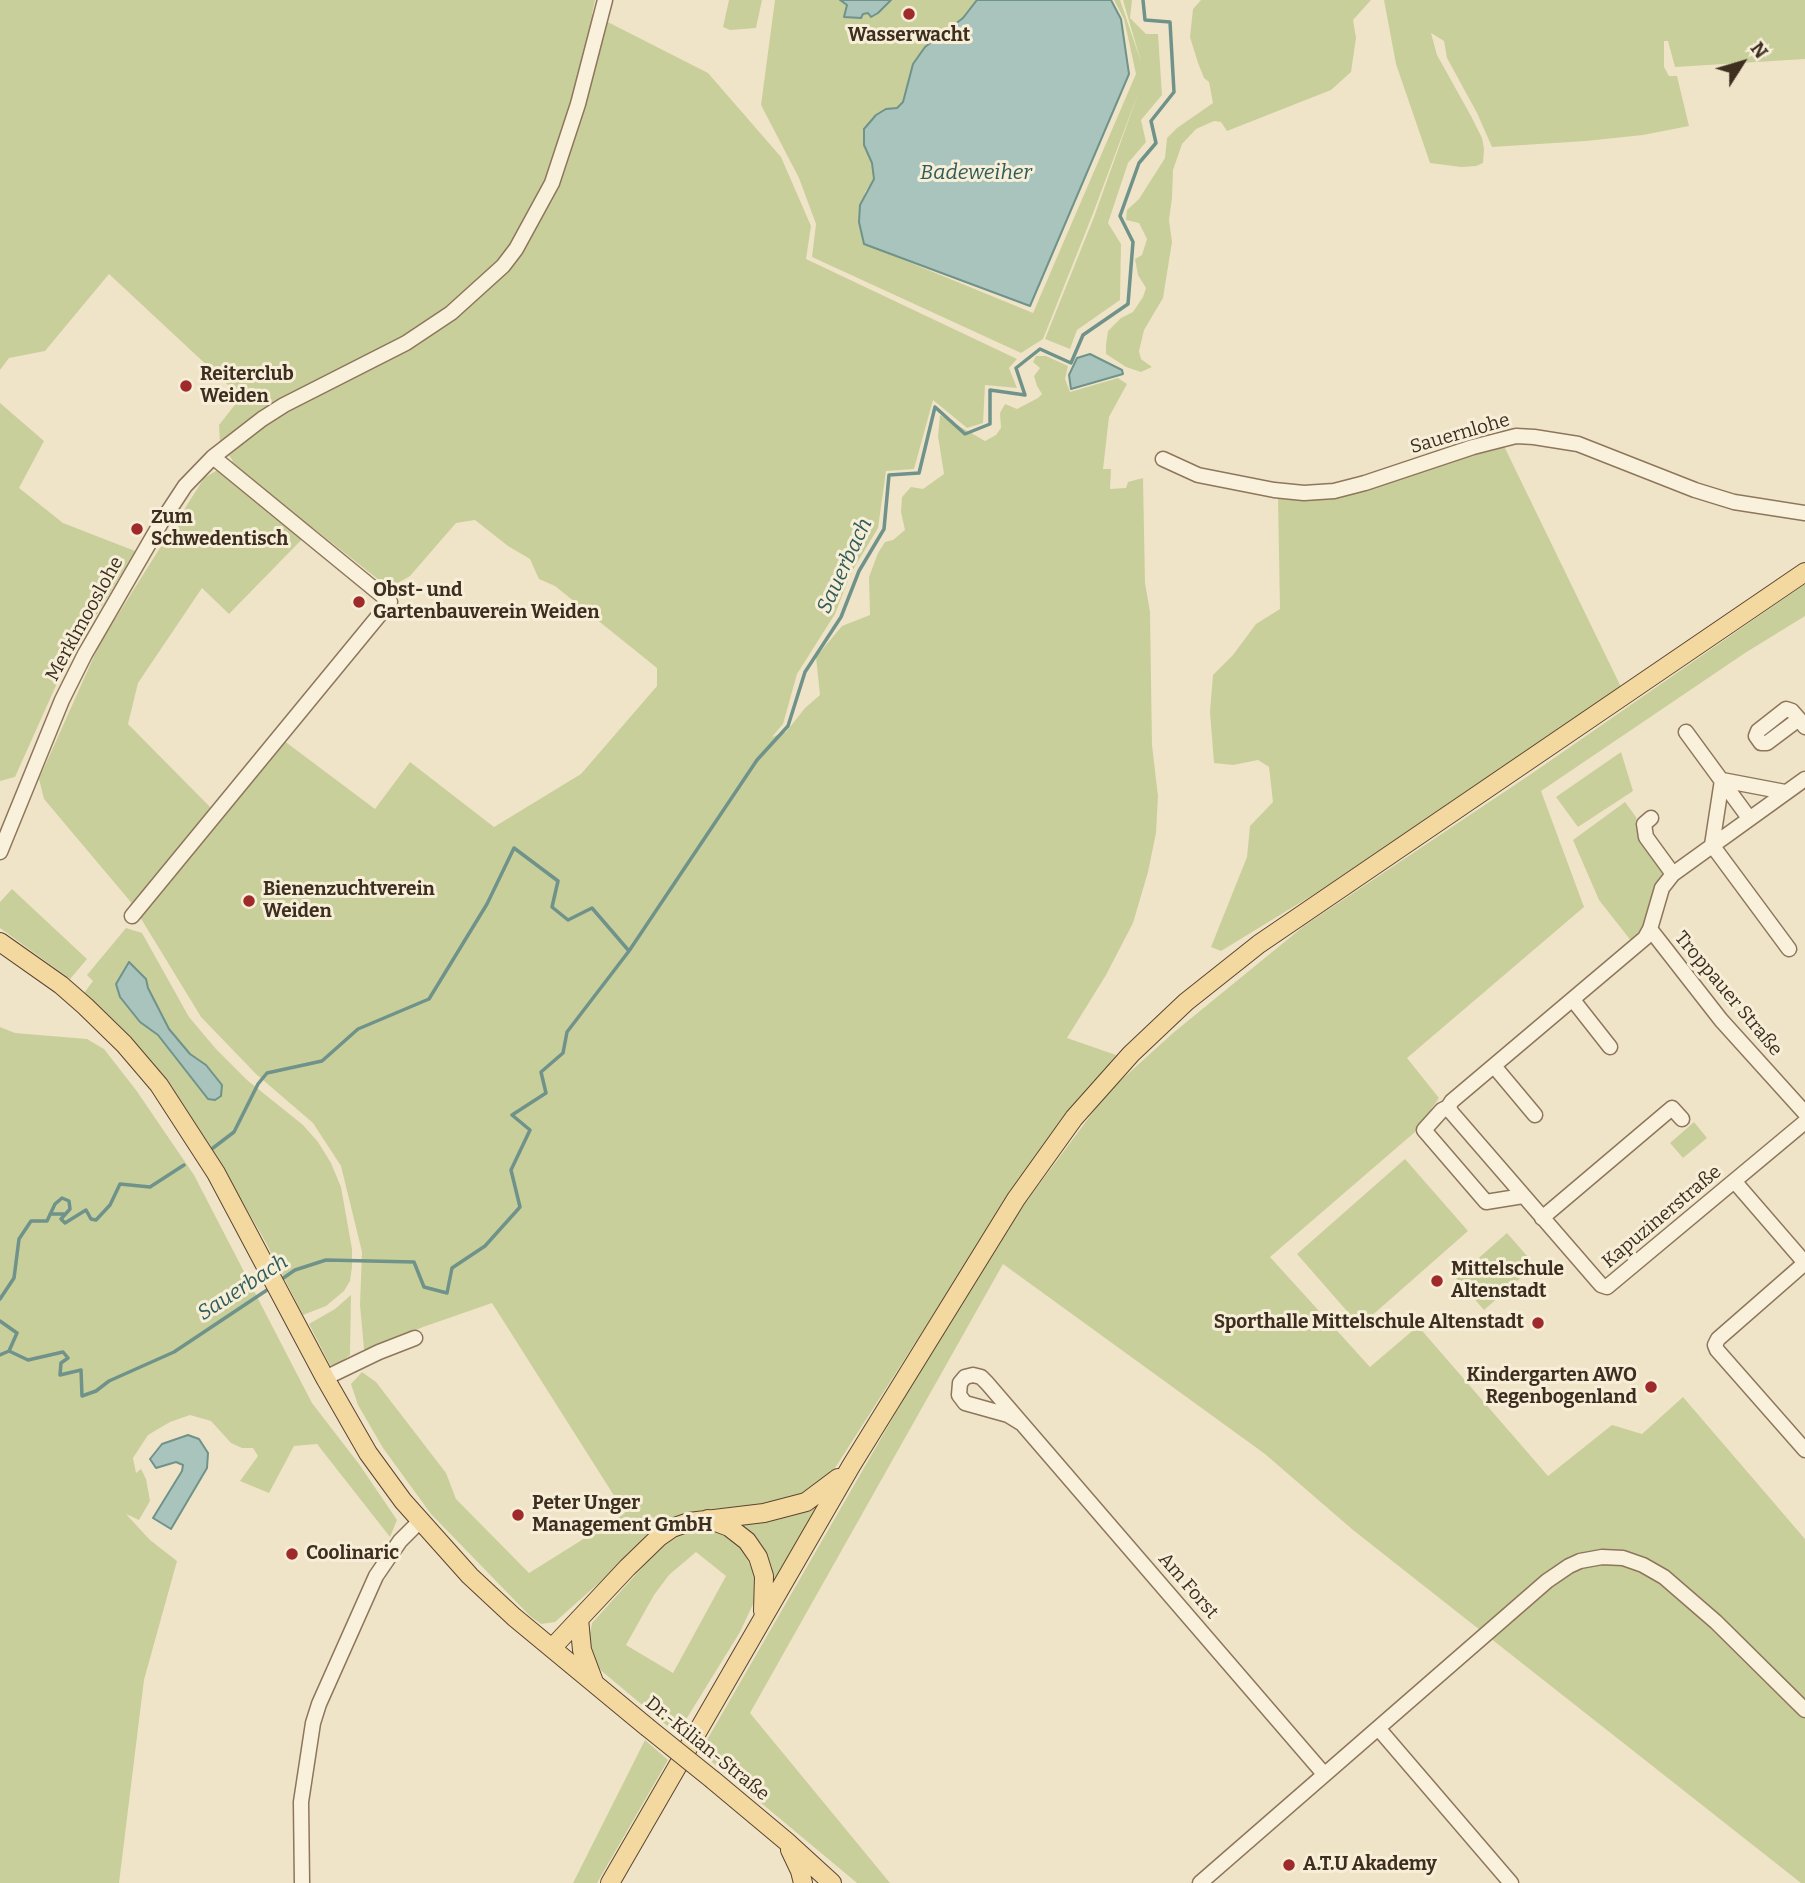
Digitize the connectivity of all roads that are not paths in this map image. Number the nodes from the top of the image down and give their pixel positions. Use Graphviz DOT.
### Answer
graph roads {
  1 [pos="605,0"];
  2 [pos="213,457"];
  3 [pos="1163,459"];
  4 [pos="1805,513"];
  5 [pos="1805,572"];
  6 [pos="1686,732"];
  7 [pos="1805,779"];
  8 [pos="1722,780"];
  9 [pos="1785,792"];
  10 [pos="1651,818"];
  11 [pos="1749,818"];
  12 [pos="1712,845"];
  13 [pos="0,852"];
  14 [pos="1673,874"];
  15 [pos="132,916"];
  16 [pos="1650,929"];
  17 [pos="1,944"];
  18 [pos="1788,949"];
  19 [pos="1573,1000"];
  20 [pos="1610,1047"];
  21 [pos="1494,1066"];
  22 [pos="1448,1107"];
  23 [pos="1805,1113"];
  24 [pos="1535,1115"];
  25 [pos="1682,1119"];
  26 [pos="1805,1122"];
  27 [pos="1735,1182"];
  28 [pos="1523,1196"];
  29 [pos="1542,1218"];
  30 [pos="1805,1263"];
  31 [pos="415,1338"];
  32 [pos="325,1378"];
  33 [pos="1021,1423"];
  34 [pos="1805,1450"];
  35 [pos="851,1466"];
  36 [pos="708,1519"];
  37 [pos="420,1521"];
  38 [pos="762,1617"];
  39 [pos="579,1619"];
  40 [pos="552,1648"];
  41 [pos="596,1685"];
  42 [pos="1805,1710"];
  43 [pos="1377,1728"];
  44 [pos="1324,1774"];
  45 [pos="786,1841"];
  46 [pos="302,1883"];
  47 [pos="610,1883"];
  48 [pos="803,1883"];
  49 [pos="833,1883"];
  50 [pos="1200,1883"];
  51 [pos="1511,1883"];
  1 -- 2 [label="street, Merklmooslohe"];
  2 -- 13 [label="street, Merklmooslohe"];
  2 -- 15 [label="street"];
  3 -- 4 [label="street, Sauernlohe"];
  5 -- 35 [label="main road"];
  6 -- 8 [label="street"];
  7 -- 9 [label="street"];
  8 -- 9 [label="street"];
  8 -- 11 [label="street"];
  8 -- 12 [label="street"];
  9 -- 11 [label="street"];
  10 -- 14 [label="street"];
  11 -- 12 [label="street"];
  12 -- 14 [label="street"];
  12 -- 18 [label="street"];
  14 -- 16 [label="street"];
  16 -- 19 [label="street"];
  16 -- 23 [label="street, Troppauer Straße"];
  17 -- 32 [label="main road, Dr.-Kilian-Straße"];
  19 -- 20 [label="street"];
  19 -- 21 [label="street"];
  21 -- 22 [label="street"];
  21 -- 24 [label="street"];
  22 -- 28 [label="street, Kapuzinerstraße"];
  22 -- 28 [label="street"];
  25 -- 29 [label="street"];
  26 -- 27 [label="street, Kapuzinerstraße"];
  27 -- 29 [label="street, Kapuzinerstraße"];
  27 -- 30 [label="street"];
  28 -- 29 [label="street, Kapuzinerstraße"];
  30 -- 34 [label="street"];
  31 -- 32 [label="street"];
  32 -- 37 [label="main road, Dr.-Kilian-Straße"];
  33 -- 44 [label="street, Am Forst"];
  35 -- 36 [label="main road"];
  35 -- 38 [label="main road"];
  36 -- 38 [label="main road"];
  36 -- 39 [label="main road"];
  37 -- 40 [label="main road, Dr.-Kilian-Straße"];
  37 -- 46 [label="street"];
  38 -- 47 [label="main road"];
  39 -- 40 [label="main road"];
  39 -- 41 [label="main road"];
  40 -- 41 [label="main road, Dr.-Kilian-Straße"];
  41 -- 45 [label="main road, Dr.-Kilian-Straße, bridge"];
  42 -- 43 [label="street"];
  43 -- 44 [label="street"];
  43 -- 51 [label="street"];
  44 -- 50 [label="street"];
  45 -- 48 [label="main road"];
  45 -- 49 [label="main road, Dr.-Kilian-Straße"];
}
